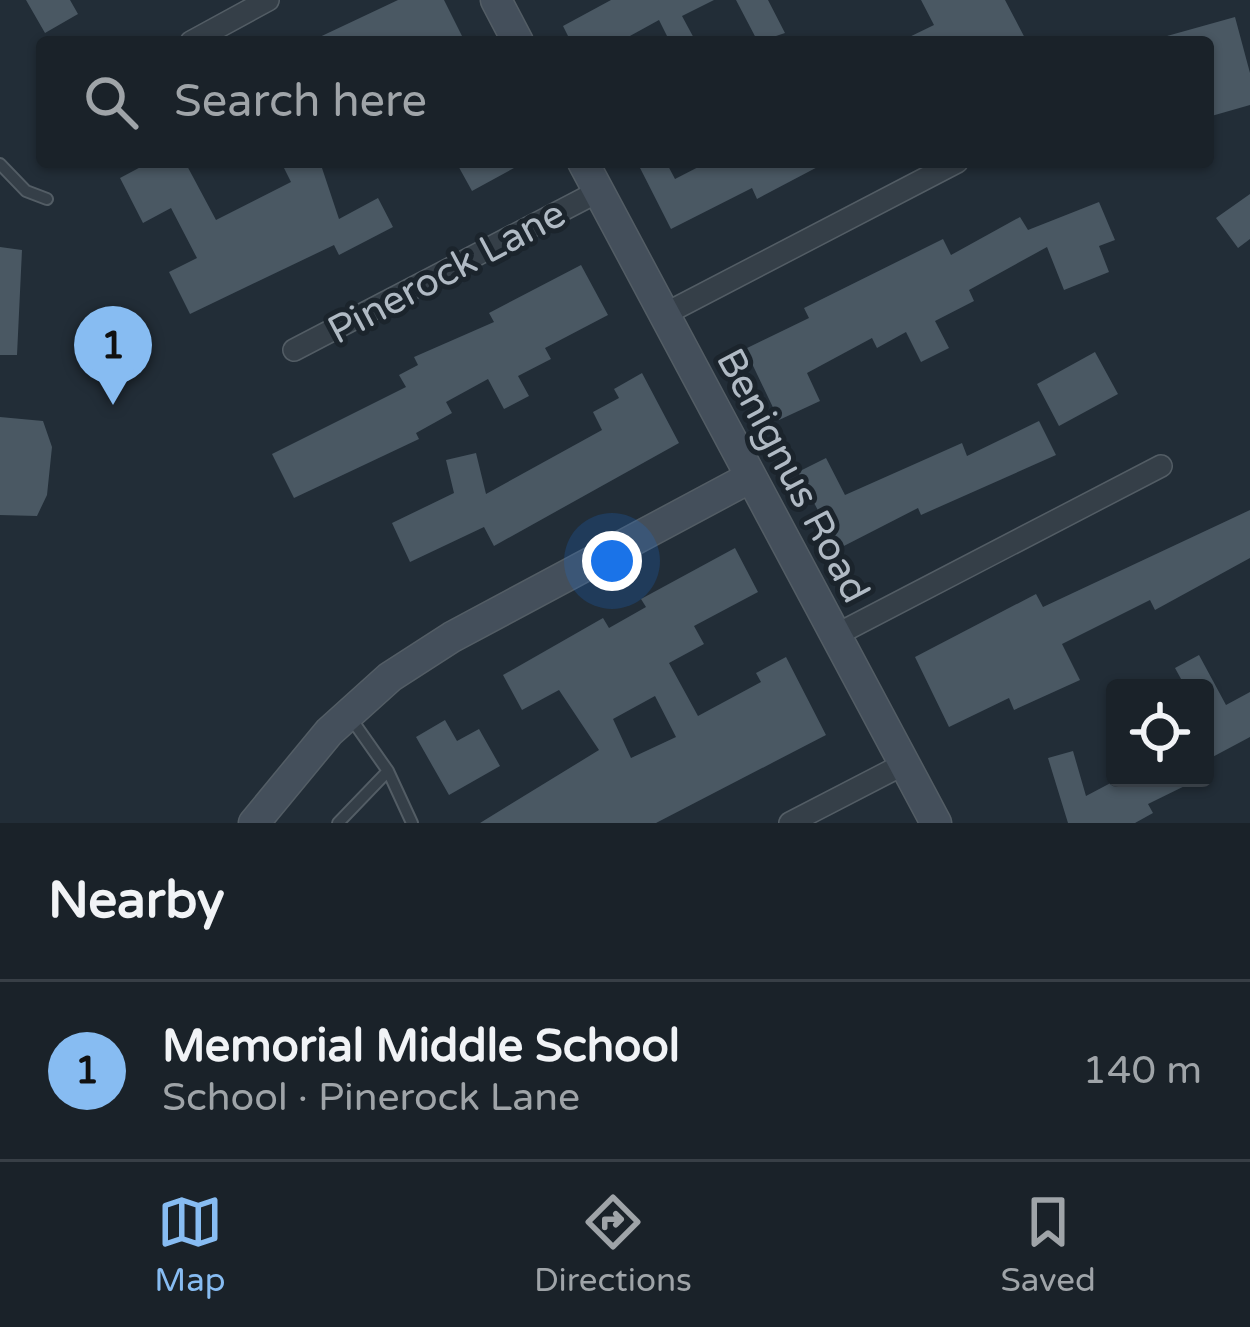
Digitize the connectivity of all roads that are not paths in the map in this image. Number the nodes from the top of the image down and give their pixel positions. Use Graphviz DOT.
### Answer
graph roads {
  1 [pos="268,0"];
  2 [pos="496,0"];
  3 [pos="201,36"];
  4 [pos="515,36"];
  5 [pos="0,164"];
  6 [pos="587,168"];
  7 [pos="946,168"];
  8 [pos="599,191"];
  9 [pos="47,199"];
  10 [pos="664,314"];
  11 [pos="294,350"];
  12 [pos="1161,466"];
  13 [pos="751,477"];
  14 [pos="834,636"];
  15 [pos="338,723"];
  16 [pos="904,764"];
  17 [pos="388,771"];
  18 [pos="254,823"];
  19 [pos="338,823"];
  20 [pos="412,823"];
  21 [pos="790,823"];
  22 [pos="936,823"];
  1 -- 3 [label="street"];
  2 -- 4 [label="street"];
  5 -- 9 [label="lane"];
  6 -- 8 [label="street, Benignus Road"];
  7 -- 10 [label="street"];
  8 -- 10 [label="street, Benignus Road"];
  8 -- 11 [label="street, Pinerock Lane"];
  10 -- 13 [label="street, Benignus Road"];
  12 -- 14 [label="street"];
  13 -- 14 [label="street, Benignus Road"];
  13 -- 15 [label="street"];
  14 -- 16 [label="street, Benignus Road"];
  15 -- 17 [label="lane"];
  15 -- 18 [label="street"];
  16 -- 21 [label="street"];
  16 -- 22 [label="street, Benignus Road"];
  17 -- 19 [label="lane"];
  17 -- 20 [label="lane"];
}
